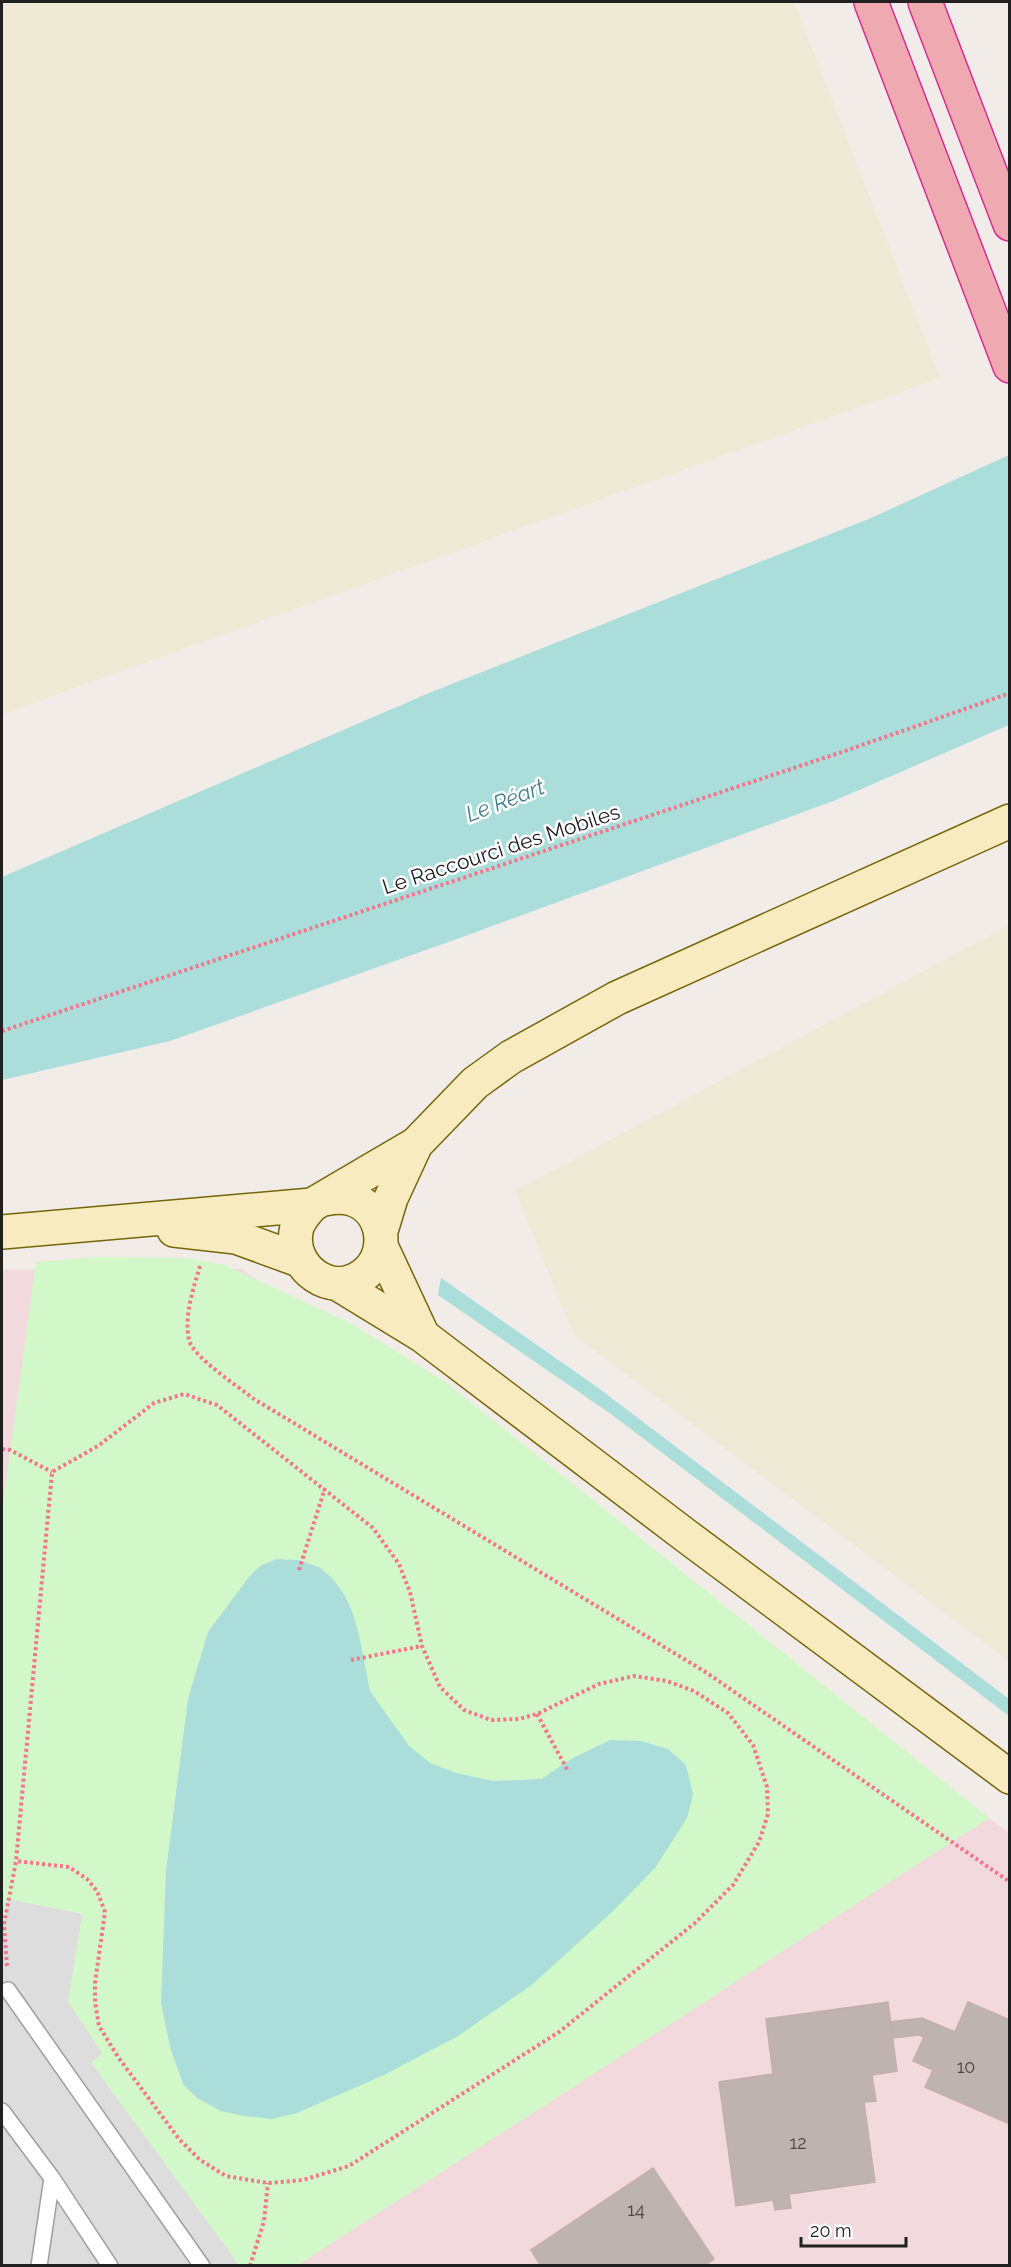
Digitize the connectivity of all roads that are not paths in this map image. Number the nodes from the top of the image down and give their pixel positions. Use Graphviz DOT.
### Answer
graph roads {
  1 [pos="855,2"];
  2 [pos="871,2"];
  3 [pos="926,2"];
  4 [pos="926,147"];
  5 [pos="1010,224"];
  6 [pos="1010,366"];
  7 [pos="1010,821"];
  8 [pos="416,1144"];
  9 [pos="318,1202"];
  10 [pos="100,1222"];
  11 [pos="2,1232"];
  12 [pos="381,1238"];
  13 [pos="299,1260"];
  14 [pos="338,1284"];
  15 [pos="423,1336"];
  16 [pos="1010,1776"];
  17 [pos="8,1990"];
  18 [pos="2,2111"];
  19 [pos="52,2178"];
  20 [pos="39,2265"];
  21 [pos="110,2265"];
  22 [pos="202,2265"];
  1 -- 4 [label="highway"];
  2 -- 4 [label="highway"];
  3 -- 5 [label="highway"];
  4 -- 6 [label="highway"];
  7 -- 8 [label="main road"];
  8 -- 9 [label="main road"];
  8 -- 12 [label="main road"];
  9 -- 10 [label="main road"];
  9 -- 12 [label="main road"];
  9 -- 13 [label="main road"];
  10 -- 11 [label="main road"];
  10 -- 13 [label="main road"];
  12 -- 14 [label="main road"];
  12 -- 15 [label="main road"];
  13 -- 14 [label="main road"];
  14 -- 15 [label="main road"];
  15 -- 16 [label="main road"];
  17 -- 22 [label="lane"];
  18 -- 19 [label="lane"];
  19 -- 20 [label="lane"];
  19 -- 21 [label="lane"];
}
